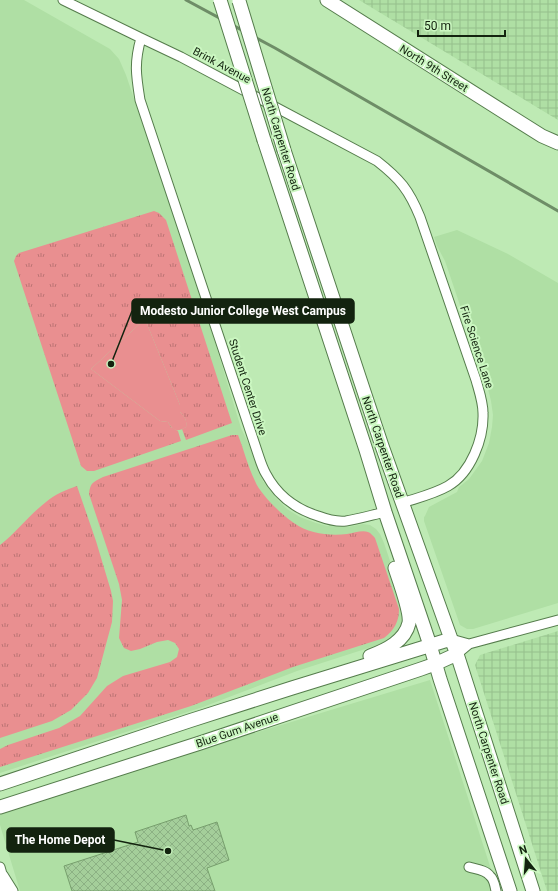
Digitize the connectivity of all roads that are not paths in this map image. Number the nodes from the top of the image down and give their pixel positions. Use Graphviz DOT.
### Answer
graph roads {
  1 [pos="63,0"];
  2 [pos="220,0"];
  3 [pos="238,0"];
  4 [pos="327,0"];
  5 [pos="140,38"];
  6 [pos="542,136"];
  7 [pos="558,143"];
  8 [pos="558,150"];
  9 [pos="388,170"];
  10 [pos="402,503"];
  11 [pos="385,512"];
  12 [pos="558,620"];
  13 [pos="450,639"];
  14 [pos="470,644"];
  15 [pos="430,645"];
  16 [pos="457,654"];
  17 [pos="435,664"];
  18 [pos="292,688"];
  19 [pos="0,784"];
  20 [pos="0,807"];
  21 [pos="469,868"];
  22 [pos="1,871"];
  23 [pos="3,891"];
  24 [pos="13,891"];
  25 [pos="496,891"];
  26 [pos="510,891"];
  27 [pos="533,891"];
  1 -- 5 [label="street, Brink Avenue"];
  2 -- 11 [label="main road, North Carpenter Road, bridge"];
  3 -- 10 [label="main road, North Carpenter Road, bridge"];
  4 -- 6 [label="main road, North 9th Street"];
  5 -- 9 [label="street, Brink Avenue"];
  5 -- 11 [label="street, Student Center Drive"];
  6 -- 7 [label="main road, North 9th Street"];
  6 -- 8 [label="main road, North 9th Street"];
  9 -- 10 [label="street, Fire Science Lane"];
  10 -- 13 [label="main road, North Carpenter Road"];
  11 -- 15 [label="main road, North Carpenter Road"];
  11 -- 18 [label="main road"];
  12 -- 14 [label="street, Blue Gum Avenue"];
  13 -- 14 [label="street, Blue Gum Avenue"];
  13 -- 15 [label="main road, Blue Gum Avenue"];
  13 -- 16 [label="main road, North Carpenter Road"];
  14 -- 16 [label="street, Blue Gum Avenue"];
  15 -- 17 [label="main road, North Carpenter Road"];
  15 -- 18 [label="main road, Blue Gum Avenue"];
  16 -- 17 [label="main road, Blue Gum Avenue"];
  16 -- 27 [label="main road, North Carpenter Road"];
  17 -- 20 [label="main road, Blue Gum Avenue"];
  17 -- 26 [label="main road, North Carpenter Road"];
  18 -- 19 [label="main road, Blue Gum Avenue"];
  21 -- 25 [label="street"];
  22 -- 23 [label="street"];
  22 -- 24 [label="street"];
}
